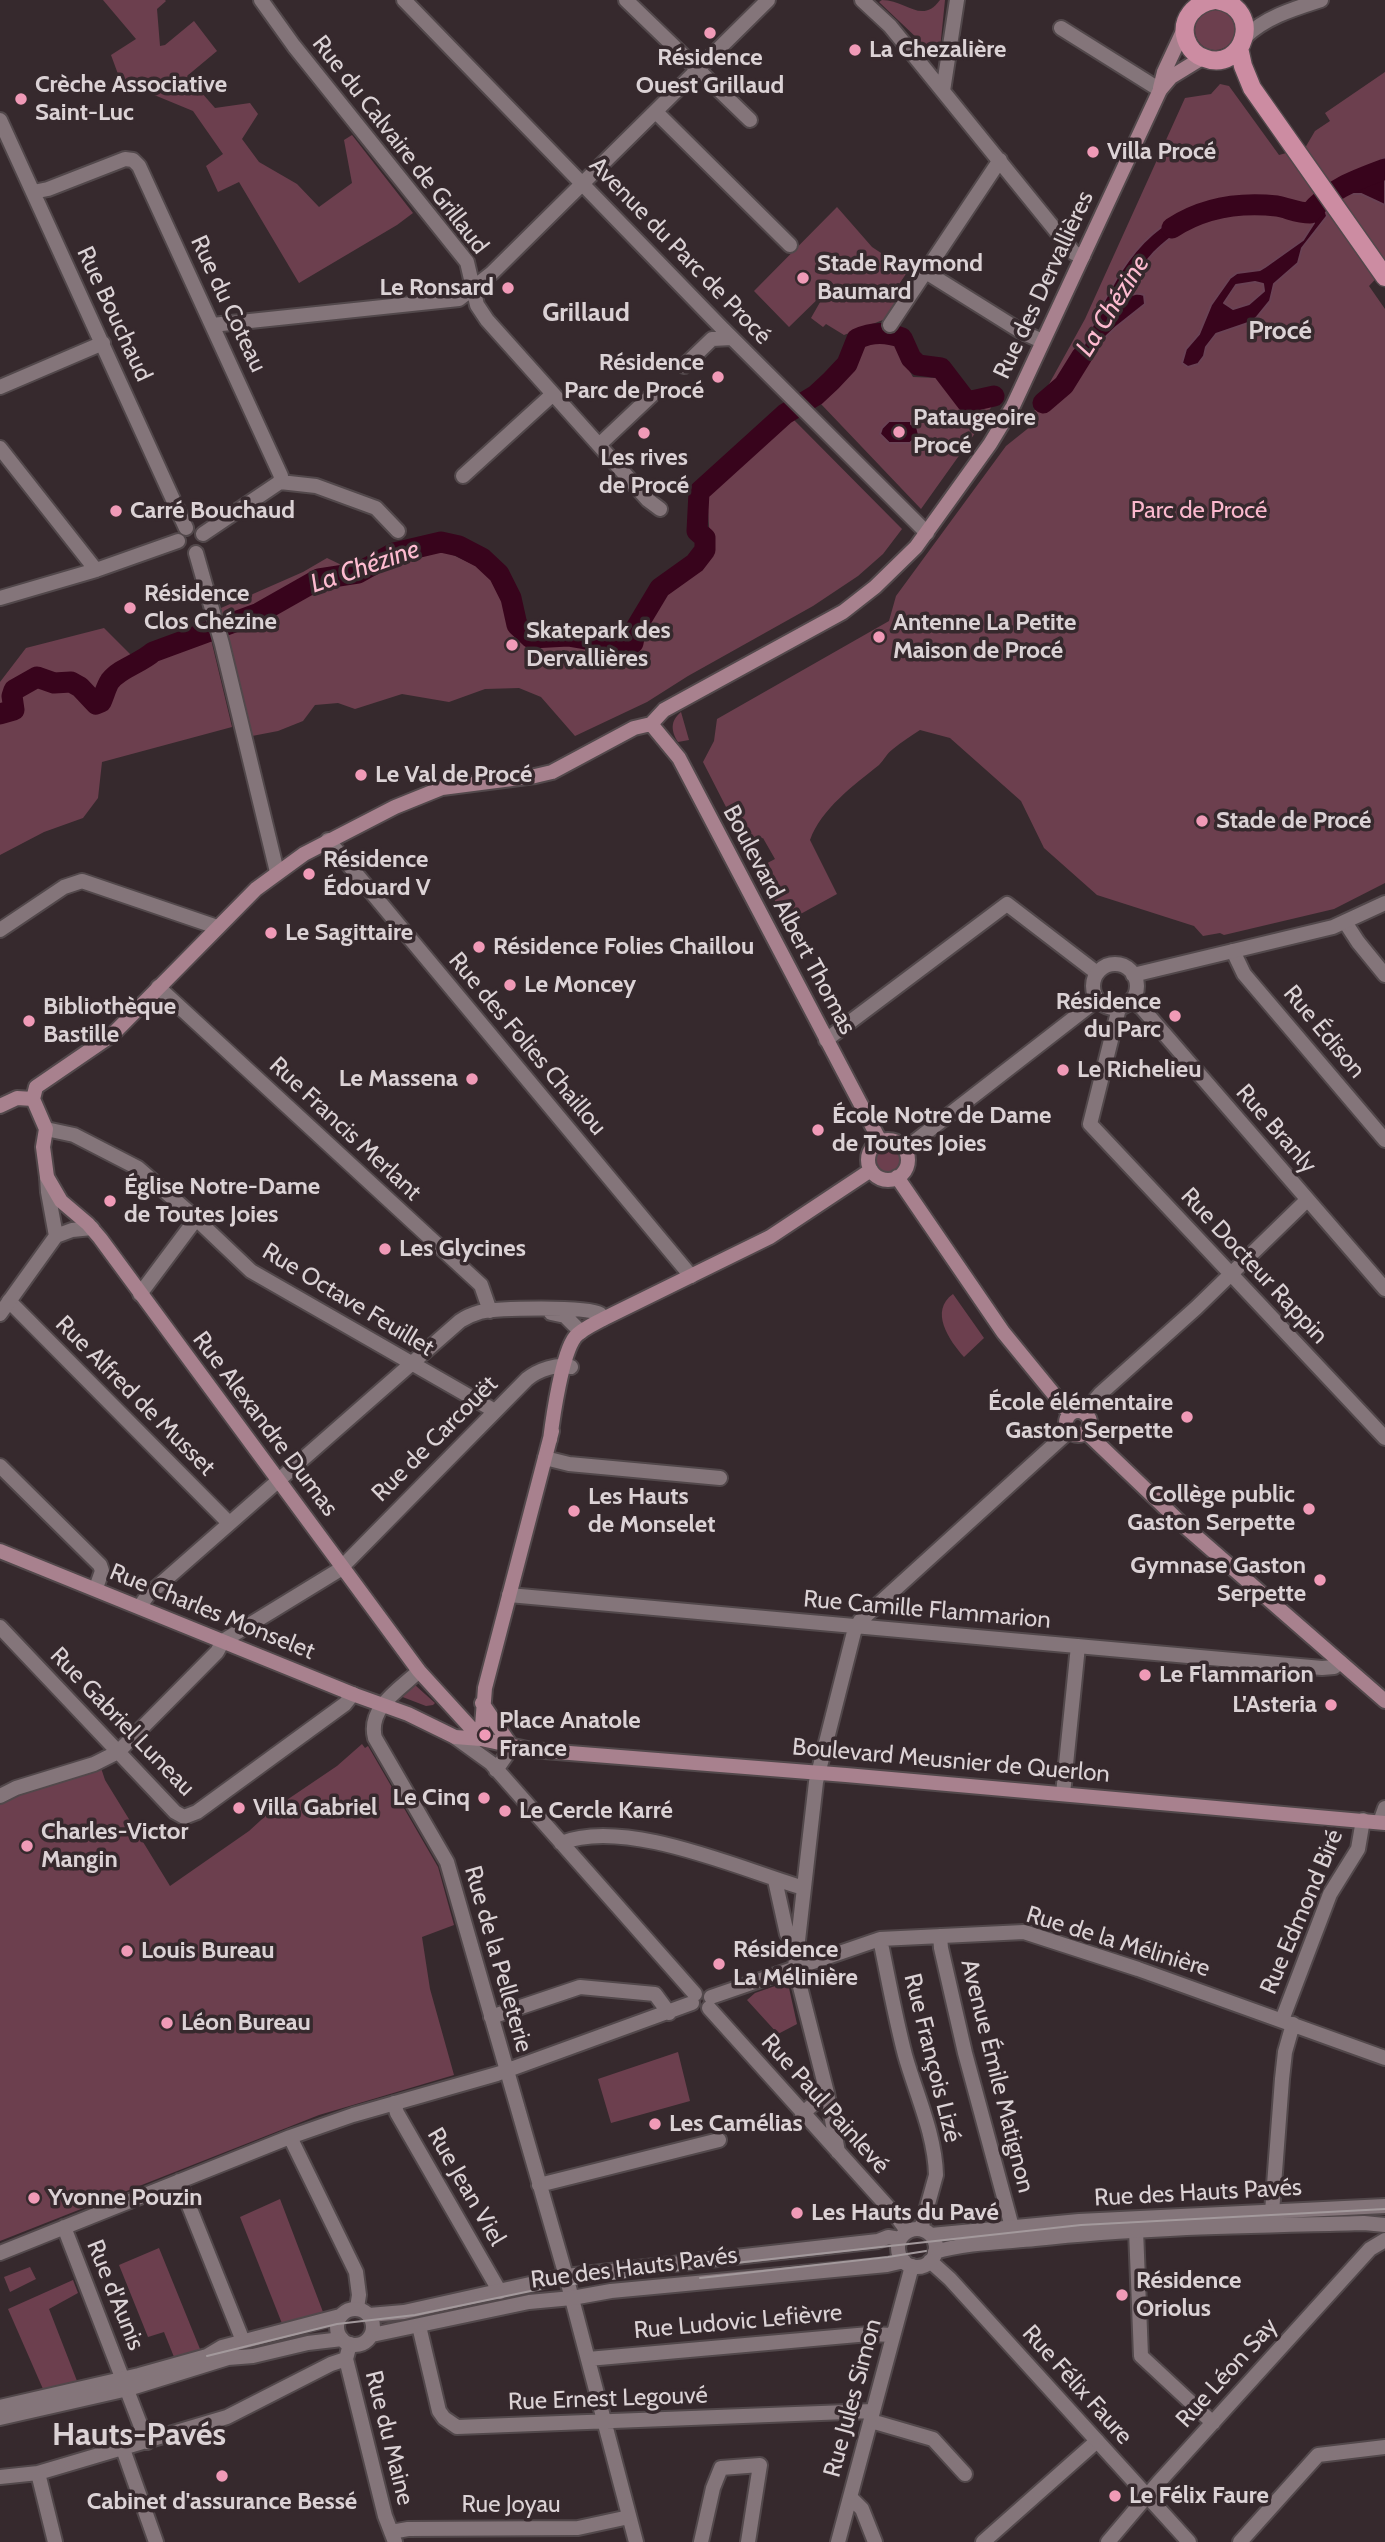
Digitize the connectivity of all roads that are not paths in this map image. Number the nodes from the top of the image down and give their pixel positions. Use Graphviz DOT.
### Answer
graph roads {
  1 [pos="261,0"];
  2 [pos="404,0"];
  3 [pos="626,0"];
  4 [pos="768,0"];
  5 [pos="862,0"];
  6 [pos="957,0"];
  7 [pos="1183,0"];
  8 [pos="1321,0"];
  9 [pos="1217,2"];
  10 [pos="1283,12"];
  11 [pos="1186,24"];
  12 [pos="1061,27"];
  13 [pos="1242,42"];
  14 [pos="1209,59"];
  15 [pos="698,70"];
  16 [pos="1252,88"];
  17 [pos="1160,90"];
  18 [pos="943,91"];
  19 [pos="656,112"];
  20 [pos="0,120"];
  21 [pos="750,120"];
  22 [pos="1000,160"];
  23 [pos="583,184"];
  24 [pos="33,192"];
  25 [pos="790,245"];
  26 [pos="1083,256"];
  27 [pos="926,272"];
  28 [pos="1384,275"];
  29 [pos="473,290"];
  30 [pos="212,325"];
  31 [pos="890,325"];
  32 [pos="732,338"];
  33 [pos="1042,341"];
  34 [pos="103,343"];
  35 [pos="684,366"];
  36 [pos="0,387"];
  37 [pos="553,394"];
  38 [pos="652,395"];
  39 [pos="599,444"];
  40 [pos="0,448"];
  41 [pos="463,476"];
  42 [pos="280,482"];
  43 [pos="660,509"];
  44 [pos="398,531"];
  45 [pos="926,533"];
  46 [pos="203,534"];
  47 [pos="182,535"];
  48 [pos="195,553"];
  49 [pos="96,570"];
  50 [pos="0,598"];
  51 [pos="651,724"];
  52 [pos="328,840"];
  53 [pos="277,872"];
  54 [pos="1385,903"];
  55 [pos="1345,922"];
  56 [pos="217,927"];
  57 [pos="0,930"];
  58 [pos="1233,951"];
  59 [pos="1097,973"];
  60 [pos="1133,975"];
  61 [pos="1385,975"];
  62 [pos="158,987"];
  63 [pos="1097,1000"];
  64 [pos="1125,1004"];
  65 [pos="826,1040"];
  66 [pos="33,1099"];
  67 [pos="0,1106"];
  68 [pos="46,1129"];
  69 [pos="1385,1140"];
  70 [pos="880,1141"];
  71 [pos="905,1149"];
  72 [pos="871,1170"];
  73 [pos="47,1177"];
  74 [pos="897,1177"];
  75 [pos="1307,1200"];
  76 [pos="196,1219"];
  77 [pos="92,1228"];
  78 [pos="56,1236"];
  79 [pos="1230,1275"];
  80 [pos="691,1276"];
  81 [pos="1385,1289"];
  82 [pos="140,1294"];
  83 [pos="9,1301"];
  84 [pos="533,1310"];
  85 [pos="491,1311"];
  86 [pos="0,1314"];
  87 [pos="603,1318"];
  88 [pos="576,1333"];
  89 [pos="411,1363"];
  90 [pos="567,1364"];
  91 [pos="546,1370"];
  92 [pos="564,1381"];
  93 [pos="495,1411"];
  94 [pos="1077,1413"];
  95 [pos="1069,1432"];
  96 [pos="1086,1432"];
  97 [pos="1385,1438"];
  98 [pos="545,1458"];
  99 [pos="0,1466"];
  100 [pos="720,1478"];
  101 [pos="279,1480"];
  102 [pos="229,1523"];
  103 [pos="1,1555"];
  104 [pos="341,1566"];
  105 [pos="96,1588"];
  106 [pos="509,1595"];
  107 [pos="140,1606"];
  108 [pos="857,1626"];
  109 [pos="0,1627"];
  110 [pos="223,1641"];
  111 [pos="1077,1646"];
  112 [pos="1340,1662"];
  113 [pos="419,1671"];
  114 [pos="353,1694"];
  115 [pos="1385,1701"];
  116 [pos="482,1703"];
  117 [pos="382,1706"];
  118 [pos="408,1714"];
  119 [pos="462,1718"];
  120 [pos="454,1737"];
  121 [pos="481,1739"];
  122 [pos="512,1747"];
  123 [pos="118,1752"];
  124 [pos="493,1767"];
  125 [pos="818,1772"];
  126 [pos="1063,1794"];
  127 [pos="0,1796"];
  128 [pos="1383,1818"];
  129 [pos="1363,1821"];
  130 [pos="561,1843"];
  131 [pos="775,1880"];
  132 [pos="804,1888"];
  133 [pos="940,1936"];
  134 [pos="880,1938"];
  135 [pos="798,1940"];
  136 [pos="795,1967"];
  137 [pos="693,1999"];
  138 [pos="710,2003"];
  139 [pos="669,2013"];
  140 [pos="491,2017"];
  141 [pos="1288,2022"];
  142 [pos="1385,2058"];
  143 [pos="506,2070"];
  144 [pos="824,2089"];
  145 [pos="394,2103"];
  146 [pos="802,2113"];
  147 [pos="290,2137"];
  148 [pos="719,2140"];
  149 [pos="838,2152"];
  150 [pos="179,2181"];
  151 [pos="540,2185"];
  152 [pos="1385,2206"];
  153 [pos="1272,2212"];
  154 [pos="1380,2225"];
  155 [pos="64,2227"];
  156 [pos="1012,2227"];
  157 [pos="1136,2230"];
  158 [pos="915,2234"];
  159 [pos="1383,2241"];
  160 [pos="0,2253"];
  161 [pos="932,2256"];
  162 [pos="908,2264"];
  163 [pos="569,2288"];
  164 [pos="500,2292"];
  165 [pos="363,2311"];
  166 [pos="340,2316"];
  167 [pos="419,2326"];
  168 [pos="893,2334"];
  169 [pos="372,2335"];
  170 [pos="243,2341"];
  171 [pos="346,2342"];
  172 [pos="346,2359"];
  173 [pos="588,2359"];
  174 [pos="126,2384"];
  175 [pos="0,2407"];
  176 [pos="872,2416"];
  177 [pos="0,2418"];
  178 [pos="604,2422"];
  179 [pos="1213,2423"];
  180 [pos="1097,2441"];
  181 [pos="147,2442"];
  182 [pos="1385,2447"];
  183 [pos="123,2449"];
  184 [pos="38,2473"];
  185 [pos="965,2474"];
  186 [pos="0,2477"];
  187 [pos="850,2497"];
  188 [pos="1148,2497"];
  189 [pos="629,2517"];
  190 [pos="393,2537"];
  191 [pos="55,2542"];
  192 [pos="156,2542"];
  193 [pos="636,2542"];
  194 [pos="701,2542"];
  195 [pos="748,2542"];
  196 [pos="838,2542"];
  197 [pos="875,2542"];
  198 [pos="983,2542"];
  199 [pos="1108,2542"];
  200 [pos="1189,2542"];
  201 [pos="1240,2542"];
  1 -- 29 [label="street, Rue du Calvaire de Grillaud"];
  2 -- 23 [label="street, Avenue du Parc de Procé"];
  3 -- 15 [label="street"];
  4 -- 15 [label="street"];
  5 -- 18 [label="street"];
  6 -- 18 [label="street"];
  7 -- 11 [label="main road"];
  8 -- 10 [label="street"];
  9 -- 10 [label="street"];
  9 -- 11 [label="main road"];
  9 -- 13 [label="main road"];
  10 -- 13 [label="street"];
  11 -- 14 [label="main road"];
  11 -- 17 [label="main road, Rue des Dervallières"];
  12 -- 17 [label="street"];
  13 -- 14 [label="main road"];
  13 -- 16 [label="main road"];
  14 -- 16 [label="main road"];
  14 -- 17 [label="main road, Rue des Dervallières"];
  15 -- 19 [label="street"];
  15 -- 21 [label="street"];
  16 -- 28 [label="main road"];
  17 -- 26 [label="main road, Rue des Dervallières"];
  18 -- 22 [label="street"];
  19 -- 23 [label="street"];
  19 -- 25 [label="street"];
  20 -- 24 [label="street, Rue Bouchaud"];
  22 -- 26 [label="street"];
  22 -- 27 [label="street"];
  23 -- 29 [label="street"];
  23 -- 32 [label="street, Avenue du Parc de Procé"];
  24 -- 30 [label="street, Rue du Coteau"];
  24 -- 34 [label="street, Rue Bouchaud"];
  26 -- 33 [label="main road, Rue des Dervallières"];
  27 -- 31 [label="street"];
  27 -- 33 [label="street"];
  29 -- 30 [label="street"];
  29 -- 37 [label="street, Rue du Calvaire de Grillaud"];
  30 -- 42 [label="street, Rue du Coteau"];
  32 -- 35 [label="street"];
  32 -- 45 [label="street, Avenue du Parc de Procé"];
  33 -- 45 [label="main road, Rue des Dervallières"];
  34 -- 36 [label="street"];
  34 -- 47 [label="street, Rue Bouchaud"];
  37 -- 39 [label="street, Rue du Calvaire de Grillaud"];
  37 -- 41 [label="street"];
  38 -- 39 [label="street"];
  39 -- 43 [label="street, Rue du Calvaire de Grillaud"];
  40 -- 49 [label="street"];
  42 -- 44 [label="street"];
  42 -- 46 [label="street"];
  45 -- 51 [label="main road, Rue des Dervallières"];
  46 -- 47 [label="street"];
  46 -- 48 [label="street"];
  47 -- 48 [label="street"];
  47 -- 49 [label="street"];
  48 -- 53 [label="street"];
  49 -- 50 [label="street"];
  51 -- 52 [label="main road, Rue des Dervallières"];
  51 -- 65 [label="main road, Boulevard Albert Thomas"];
  52 -- 53 [label="main road, Rue des Dervallières"];
  52 -- 80 [label="street, Rue des Folies Chaillou"];
  53 -- 56 [label="main road, Rue des Dervallières"];
  54 -- 55 [label="street"];
  55 -- 58 [label="street"];
  55 -- 61 [label="street"];
  56 -- 57 [label="street"];
  56 -- 62 [label="main road, Rue des Dervallières"];
  58 -- 60 [label="street"];
  58 -- 69 [label="street, Rue Édison"];
  59 -- 60 [label="street"];
  59 -- 63 [label="street"];
  59 -- 65 [label="street"];
  60 -- 64 [label="street"];
  62 -- 66 [label="main road, Rue des Dervallières"];
  62 -- 85 [label="street, Rue Francis Merlant"];
  63 -- 64 [label="street"];
  63 -- 71 [label="street"];
  64 -- 75 [label="street, Rue Branly"];
  64 -- 79 [label="street, Rue Docteur Rappin"];
  65 -- 70 [label="main road, Boulevard Albert Thomas"];
  66 -- 67 [label="main road"];
  66 -- 68 [label="main road, Rue Alexandre Dumas"];
  68 -- 73 [label="main road, Rue Alexandre Dumas"];
  68 -- 76 [label="street, Rue Octave Feuillet"];
  70 -- 71 [label="main road"];
  70 -- 72 [label="main road"];
  71 -- 74 [label="main road"];
  72 -- 74 [label="main road"];
  72 -- 80 [label="main road"];
  73 -- 77 [label="main road, Rue Alexandre Dumas"];
  73 -- 78 [label="street, Rue Alexandre Dumas"];
  74 -- 94 [label="main road"];
  75 -- 79 [label="street"];
  75 -- 81 [label="street, Rue Branly"];
  76 -- 82 [label="street"];
  76 -- 89 [label="street, Rue Octave Feuillet"];
  77 -- 78 [label="street"];
  77 -- 82 [label="main road, Rue Alexandre Dumas"];
  78 -- 83 [label="street"];
  79 -- 94 [label="street"];
  79 -- 97 [label="street, Rue Docteur Rappin"];
  80 -- 87 [label="main road"];
  82 -- 101 [label="main road, Rue Alexandre Dumas"];
  83 -- 86 [label="street"];
  83 -- 102 [label="street, Rue Alfred de Musset"];
  84 -- 85 [label="street"];
  84 -- 87 [label="street"];
  84 -- 88 [label="street"];
  85 -- 89 [label="street"];
  87 -- 88 [label="main road"];
  88 -- 90 [label="main road"];
  89 -- 93 [label="street, Rue Octave Feuillet"];
  89 -- 101 [label="street"];
  90 -- 91 [label="street, Rue de Carcouët"];
  90 -- 92 [label="main road"];
  91 -- 92 [label="street"];
  91 -- 93 [label="street, Rue de Carcouët"];
  92 -- 98 [label="main road"];
  93 -- 104 [label="street, Rue de Carcouët"];
  94 -- 95 [label="main road"];
  94 -- 96 [label="main road"];
  95 -- 96 [label="main road"];
  95 -- 108 [label="street"];
  96 -- 112 [label="main road"];
  98 -- 100 [label="street"];
  98 -- 106 [label="main road"];
  99 -- 105 [label="street"];
  101 -- 102 [label="street"];
  101 -- 104 [label="main road, Rue Alexandre Dumas"];
  102 -- 107 [label="street"];
  103 -- 105 [label="main road, Rue Charles Monselet"];
  104 -- 110 [label="street, Rue de Carcouët"];
  104 -- 113 [label="main road, Rue Alexandre Dumas"];
  105 -- 107 [label="main road, Rue Charles Monselet"];
  106 -- 108 [label="street, Rue Camille Flammarion"];
  106 -- 116 [label="main road"];
  107 -- 110 [label="main road, Rue Charles Monselet"];
  108 -- 111 [label="street, Rue Camille Flammarion"];
  108 -- 125 [label="street"];
  109 -- 123 [label="street, Rue Gabriel Luneau"];
  110 -- 114 [label="main road, Rue Charles Monselet"];
  110 -- 123 [label="street, Rue de Carcouët"];
  111 -- 112 [label="street, Rue Camille Flammarion"];
  111 -- 126 [label="street"];
  112 -- 115 [label="main road"];
  113 -- 117 [label="street"];
  113 -- 119 [label="main road, Rue Alexandre Dumas"];
  114 -- 117 [label="main road, Rue Charles Monselet"];
  114 -- 123 [label="street, Rue Gabriel Luneau"];
  116 -- 119 [label="main road"];
  116 -- 121 [label="main road"];
  116 -- 122 [label="main road"];
  117 -- 118 [label="main road, Rue Charles Monselet"];
  117 -- 140 [label="street, Rue de la Pelleterie"];
  118 -- 119 [label="main road, Rue Charles Monselet"];
  118 -- 120 [label="main road, Rue Charles Monselet"];
  119 -- 121 [label="main road"];
  120 -- 121 [label="main road"];
  120 -- 124 [label="street"];
  121 -- 122 [label="main road"];
  121 -- 124 [label="street"];
  122 -- 124 [label="street"];
  122 -- 125 [label="main road, Boulevard Meusnier de Querlon"];
  123 -- 127 [label="street"];
  124 -- 130 [label="street"];
  125 -- 126 [label="main road, Boulevard Meusnier de Querlon"];
  125 -- 132 [label="street"];
  126 -- 129 [label="main road, Boulevard Meusnier de Querlon"];
  128 -- 129 [label="main road, Boulevard Meusnier de Querlon"];
  129 -- 141 [label="street, Rue Edmond Biré"];
  130 -- 131 [label="street"];
  130 -- 137 [label="street"];
  131 -- 132 [label="street"];
  131 -- 135 [label="street"];
  132 -- 135 [label="street"];
  133 -- 134 [label="street, Rue de la Mélinière"];
  133 -- 141 [label="street, Rue de la Mélinière"];
  133 -- 156 [label="street, Avenue Émile Matignon"];
  134 -- 136 [label="street, Rue de la Mélinière"];
  134 -- 158 [label="street, Rue François Lizé"];
  135 -- 136 [label="street"];
  136 -- 138 [label="street, Rue de la Mélinière"];
  136 -- 144 [label="street"];
  137 -- 138 [label="street"];
  137 -- 139 [label="street"];
  138 -- 146 [label="street, Rue Paul Painlevé"];
  139 -- 140 [label="street"];
  139 -- 143 [label="street"];
  140 -- 143 [label="street, Rue de la Pelleterie"];
  141 -- 142 [label="street, Rue de la Mélinière"];
  141 -- 153 [label="street, Rue Edmond Biré"];
  143 -- 145 [label="street"];
  143 -- 151 [label="street, Rue de la Pelleterie"];
  144 -- 146 [label="street"];
  144 -- 149 [label="street"];
  145 -- 147 [label="street"];
  145 -- 164 [label="street, Rue Jean Viel"];
  146 -- 149 [label="street, Rue Paul Painlevé"];
  147 -- 150 [label="street"];
  147 -- 165 [label="street"];
  148 -- 151 [label="street"];
  149 -- 158 [label="street, Rue Paul Painlevé"];
  150 -- 155 [label="street"];
  150 -- 170 [label="street"];
  151 -- 163 [label="street, Rue de la Pelleterie"];
  152 -- 153 [label="street, Rue des Hauts Pavés"];
  153 -- 156 [label="street, Rue des Hauts Pavés"];
  154 -- 157 [label="street, Rue des Hauts Pavés"];
  154 -- 159 [label="street"];
  155 -- 160 [label="street"];
  155 -- 174 [label="street, Rue d'Aunis"];
  156 -- 158 [label="street, Rue des Hauts Pavés"];
  157 -- 161 [label="street, Rue des Hauts Pavés"];
  157 -- 179 [label="street"];
  158 -- 161 [label="street"];
  158 -- 162 [label="street"];
  158 -- 163 [label="street, Rue des Hauts Pavés"];
  159 -- 179 [label="street, Rue Léon Say"];
  161 -- 162 [label="street"];
  161 -- 180 [label="street, Rue Félix Faure"];
  162 -- 163 [label="street, Rue des Hauts Pavés"];
  162 -- 168 [label="street, Rue Jules Simon"];
  163 -- 164 [label="street, Rue des Hauts Pavés"];
  163 -- 167 [label="street, Rue des Hauts Pavés"];
  163 -- 173 [label="street, Rue de la Pelleterie"];
  164 -- 165 [label="street, Rue des Hauts Pavés"];
  165 -- 166 [label="street"];
  165 -- 169 [label="street"];
  166 -- 170 [label="street"];
  166 -- 171 [label="street"];
  167 -- 169 [label="street, Rue des Hauts Pavés"];
  167 -- 178 [label="street, Rue Ernest Legouvé"];
  168 -- 173 [label="street, Rue Ludovic Lefièvre"];
  168 -- 176 [label="street, Rue Jules Simon"];
  169 -- 171 [label="street"];
  170 -- 174 [label="street"];
  171 -- 172 [label="street, Rue du Maine"];
  171 -- 174 [label="street"];
  172 -- 181 [label="street"];
  172 -- 190 [label="street, Rue du Maine"];
  173 -- 178 [label="street, Rue de la Pelleterie"];
  174 -- 175 [label="street"];
  174 -- 177 [label="street"];
  174 -- 181 [label="street, Rue d'Aunis"];
  176 -- 178 [label="street, Rue Ernest Legouvé"];
  176 -- 185 [label="street, Rue Ernest Legouvé"];
  176 -- 187 [label="street, Rue Jules Simon"];
  178 -- 189 [label="street, Rue de la Pelleterie"];
  179 -- 188 [label="street, Rue Léon Say"];
  180 -- 188 [label="street, Rue Félix Faure"];
  180 -- 198 [label="street"];
  181 -- 183 [label="street"];
  182 -- 201 [label="street"];
  183 -- 184 [label="street"];
  183 -- 192 [label="street"];
  184 -- 186 [label="street"];
  184 -- 191 [label="street"];
  187 -- 196 [label="street, Rue Jules Simon"];
  187 -- 197 [label="street"];
  188 -- 199 [label="street, Rue Léon Say"];
  188 -- 200 [label="street, Rue Félix Faure"];
  189 -- 190 [label="street, Rue Joyau"];
  189 -- 193 [label="street, Rue de la Pelleterie"];
  194 -- 195 [label="street"];
}
